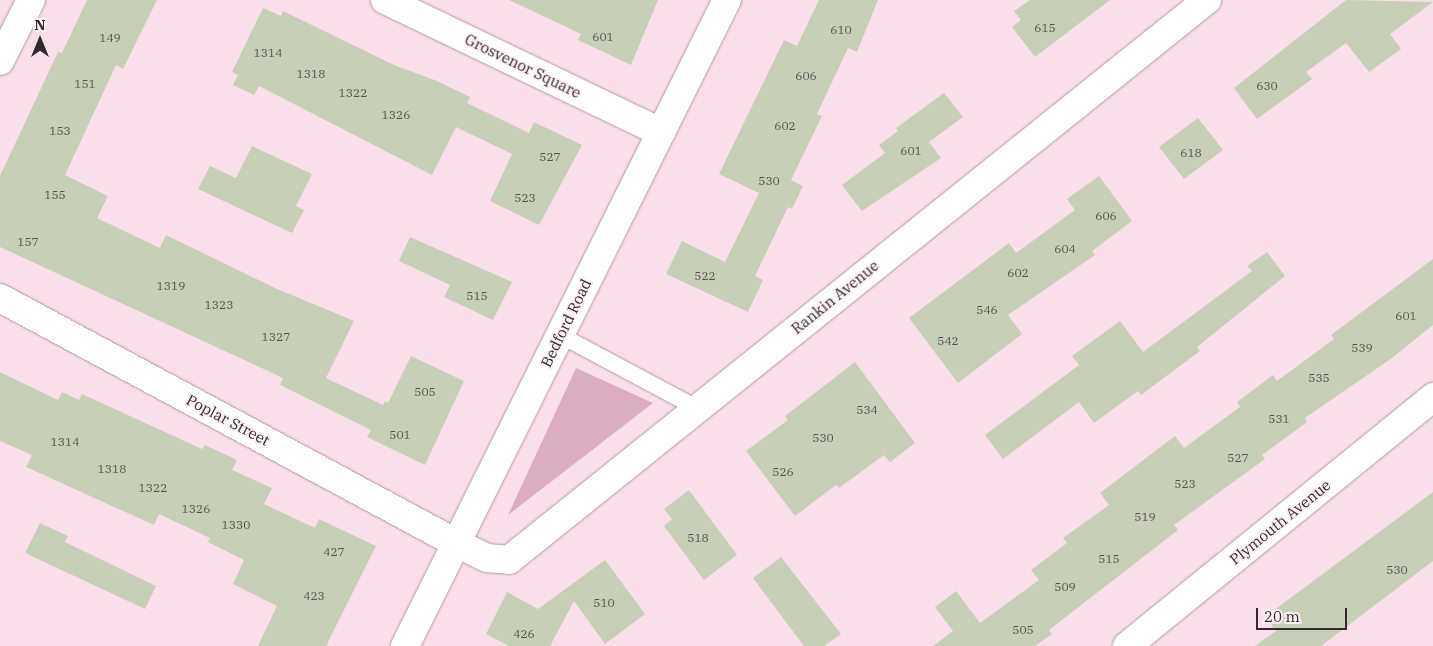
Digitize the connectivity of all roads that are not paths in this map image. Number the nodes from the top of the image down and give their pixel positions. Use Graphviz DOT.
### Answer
graph roads {
  1 [pos="31,0"];
  2 [pos="385,0"];
  3 [pos="726,0"];
  4 [pos="1207,0"];
  5 [pos="0,61"];
  6 [pos="661,132"];
  7 [pos="0,298"];
  8 [pos="560,335"];
  9 [pos="1433,397"];
  10 [pos="697,408"];
  11 [pos="456,543"];
  12 [pos="405,646"];
  13 [pos="1127,646"];
  1 -- 5 [label="street"];
  2 -- 6 [label="street, Grosvenor Square"];
  3 -- 6 [label="street, Bedford Road"];
  4 -- 10 [label="street, Rankin Avenue"];
  6 -- 8 [label="street, Bedford Road"];
  7 -- 11 [label="street, Poplar Street"];
  8 -- 10 [label="lane"];
  8 -- 11 [label="street, Bedford Road"];
  9 -- 13 [label="street, Plymouth Avenue"];
  10 -- 11 [label="street, Rankin Avenue"];
  11 -- 12 [label="street, Bedford Road"];
}
